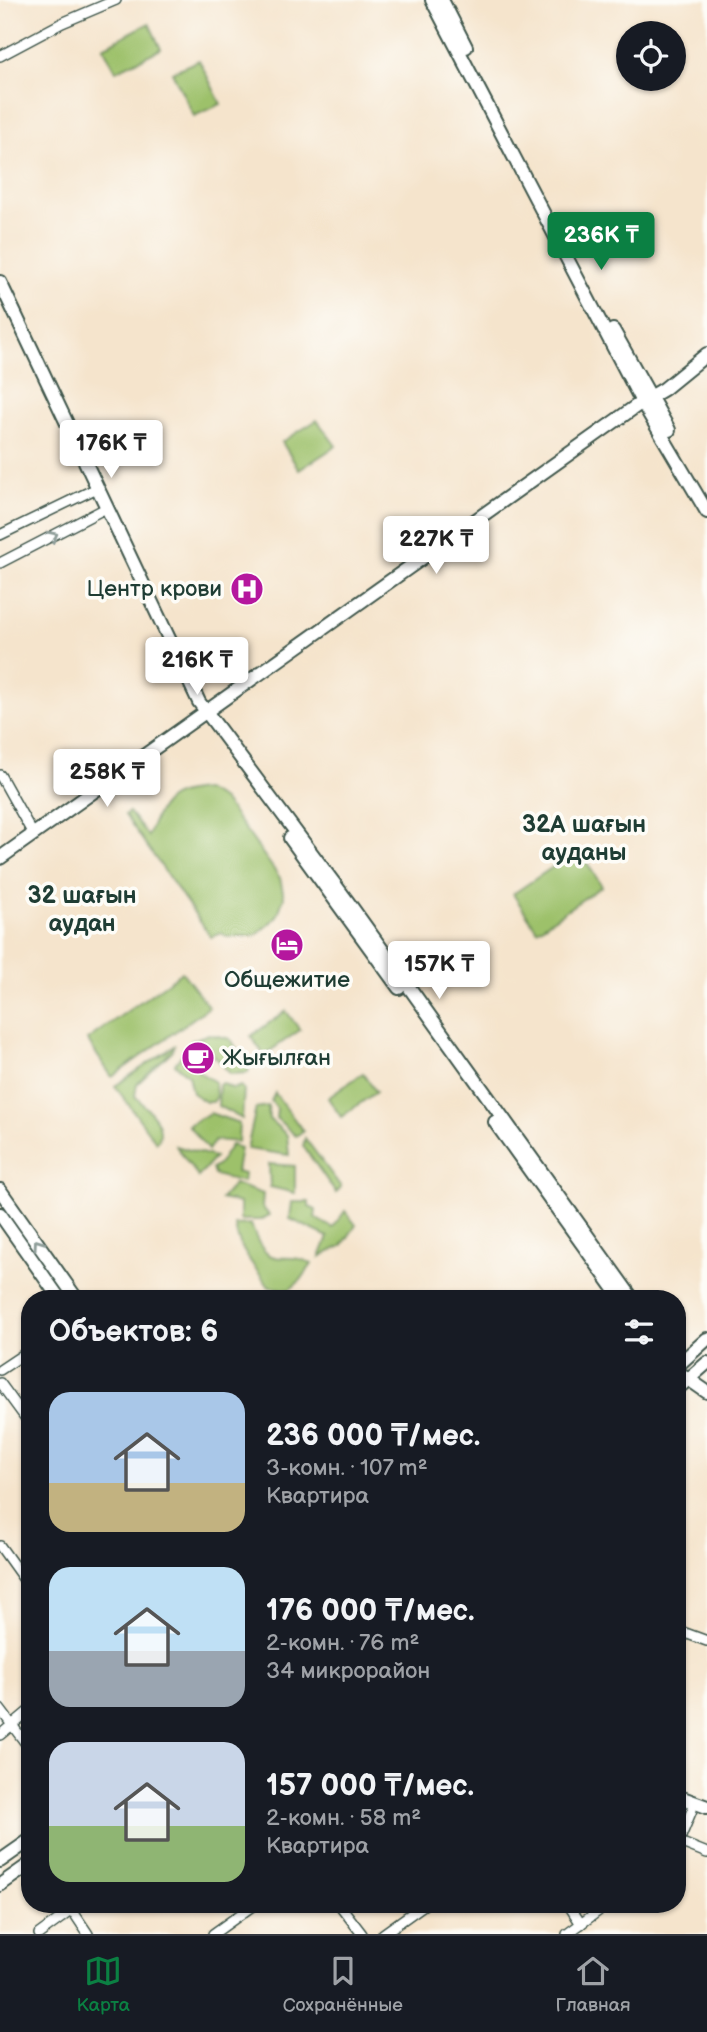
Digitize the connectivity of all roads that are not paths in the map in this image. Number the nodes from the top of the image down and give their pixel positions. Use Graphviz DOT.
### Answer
graph roads {
  1 [pos="116,0"];
  2 [pos="432,0"];
  3 [pos="442,0"];
  4 [pos="0,56"];
  5 [pos="0,282"];
  6 [pos="707,354"];
  7 [pos="648,402"];
  8 [pos="97,488"];
  9 [pos="707,498"];
  10 [pos="106,508"];
  11 [pos="707,512"];
  12 [pos="0,535"];
  13 [pos="0,563"];
  14 [pos="205,712"];
  15 [pos="0,775"];
  16 [pos="33,834"];
  17 [pos="0,858"];
  18 [pos="0,866"];
  19 [pos="0,1190"];
  20 [pos="0,1214"];
  21 [pos="53,1290"];
  22 [pos="70,1290"];
  23 [pos="615,1290"];
  24 [pos="626,1290"];
  25 [pos="707,1339"];
  26 [pos="21,1356"];
  27 [pos="686,1356"];
  28 [pos="707,1363"];
  29 [pos="0,1370"];
  30 [pos="698,1378"];
  31 [pos="0,1383"];
  32 [pos="707,1392"];
  33 [pos="21,1412"];
  34 [pos="0,1546"];
  35 [pos="21,1575"];
  36 [pos="686,1633"];
  37 [pos="707,1641"];
  38 [pos="0,1709"];
  39 [pos="21,1718"];
  40 [pos="13,1725"];
  41 [pos="0,1735"];
  42 [pos="21,1736"];
  43 [pos="686,1799"];
  44 [pos="707,1807"];
  45 [pos="686,1808"];
  46 [pos="692,1810"];
  47 [pos="707,1816"];
  48 [pos="686,1824"];
  49 [pos="21,1846"];
  50 [pos="686,1846"];
  51 [pos="707,1853"];
  52 [pos="0,1861"];
  53 [pos="21,1870"];
  54 [pos="0,1885"];
  55 [pos="64,1913"];
  56 [pos="77,1913"];
  57 [pos="243,1913"];
  58 [pos="347,1913"];
  59 [pos="412,1913"];
  60 [pos="574,1913"];
  61 [pos="596,1913"];
  62 [pos="581,1924"];
  63 [pos="39,1934"];
  64 [pos="88,1934"];
  65 [pos="213,1934"];
  66 [pos="362,1934"];
  67 [pos="383,1934"];
  68 [pos="568,1934"];
  1 -- 4 [label="street"];
  2 -- 7 [label="main road"];
  3 -- 7 [label="main road"];
  5 -- 8 [label="main road"];
  6 -- 7 [label="main road"];
  7 -- 9 [label="main road"];
  7 -- 11 [label="main road"];
  7 -- 14 [label="main road"];
  8 -- 10 [label="main road"];
  8 -- 12 [label="street"];
  13 -- 10 [label="street, one-way"];
  10 -- 14 [label="main road"];
  14 -- 16 [label="main road"];
  14 -- 18 [label="main road"];
  14 -- 23 [label="main road"];
  14 -- 24 [label="main road"];
  15 -- 16 [label="street"];
  16 -- 17 [label="main road"];
  22 -- 19 [label="main road, one-way"];
  20 -- 21 [label="main road"];
  25 -- 27 [label="main road"];
  26 -- 29 [label="street"];
  28 -- 30 [label="main road"];
  30 -- 32 [label="main road"];
  31 -- 33 [label="street"];
  34 -- 35 [label="street"];
  36 -- 37 [label="street"];
  38 -- 40 [label="street"];
  39 -- 40 [label="street"];
  40 -- 41 [label="street"];
  40 -- 42 [label="street"];
  43 -- 44 [label="main road"];
  45 -- 46 [label="main road"];
  46 -- 47 [label="main road"];
  46 -- 48 [label="street"];
  49 -- 52 [label="main road"];
  50 -- 51 [label="street"];
  53 -- 54 [label="main road"];
  55 -- 63 [label="street"];
  56 -- 64 [label="street"];
  57 -- 65 [label="street"];
  58 -- 66 [label="street"];
  59 -- 67 [label="street"];
  60 -- 62 [label="street"];
  61 -- 62 [label="street"];
  62 -- 68 [label="street"];
}
